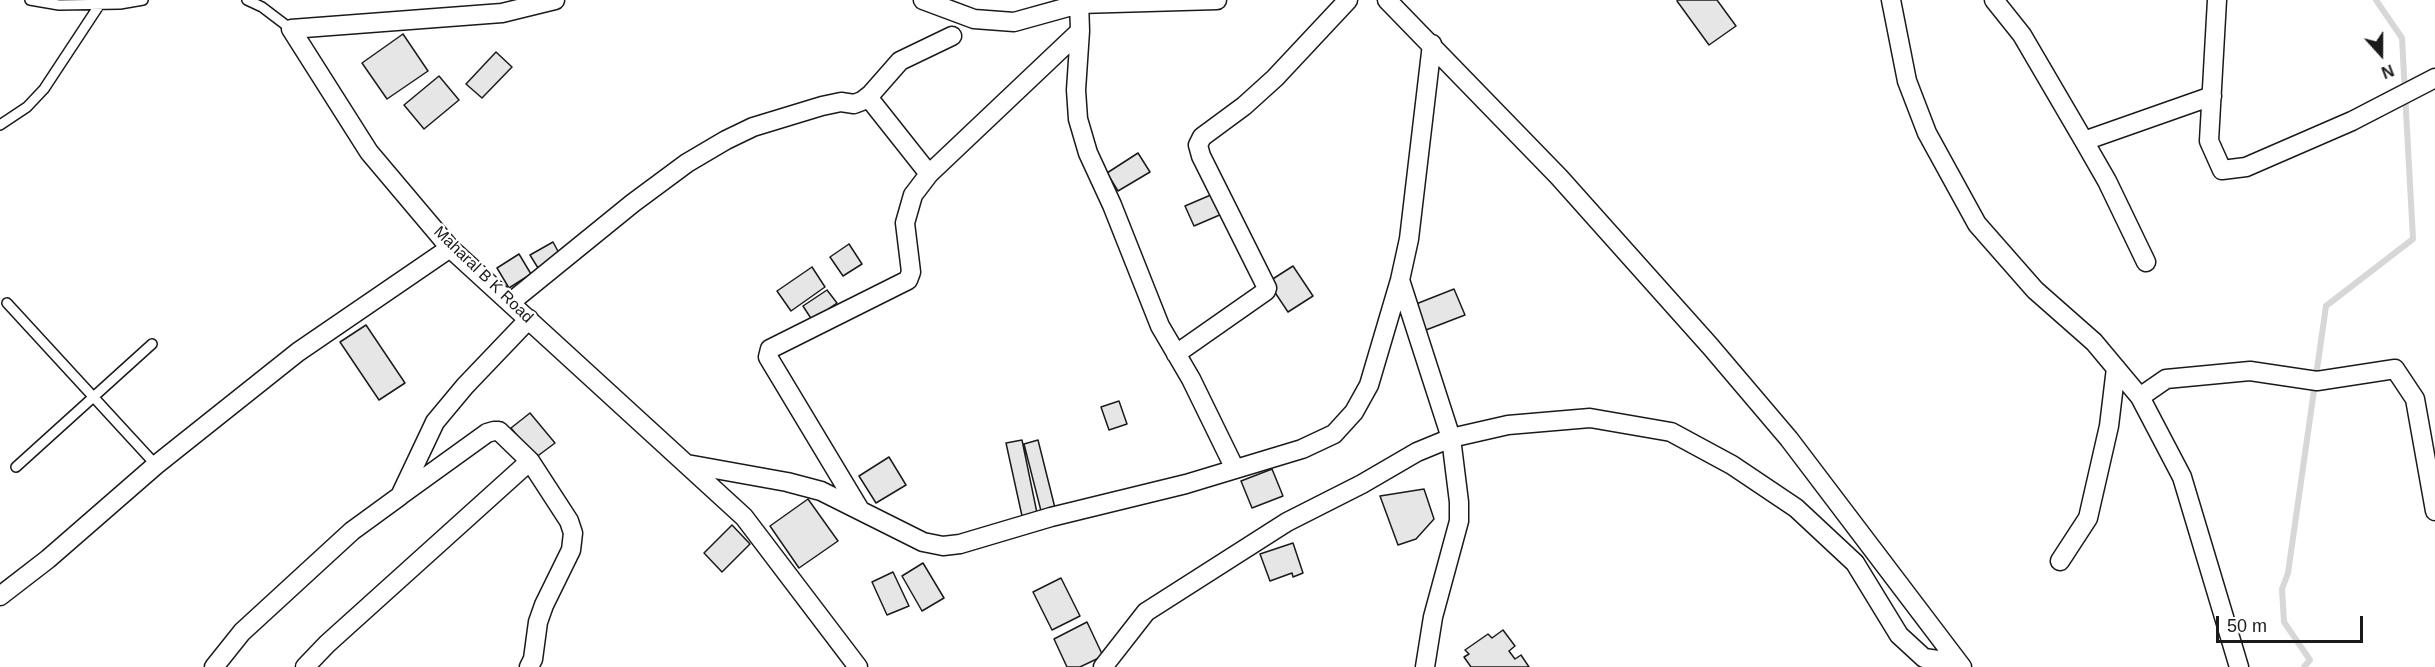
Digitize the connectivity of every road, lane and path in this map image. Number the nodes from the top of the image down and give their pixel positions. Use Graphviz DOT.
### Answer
graph roads {
  1 [pos="30,0"];
  2 [pos="143,0"];
  3 [pos="247,0"];
  4 [pos="555,0"];
  5 [pos="923,0"];
  6 [pos="1217,0"];
  7 [pos="1348,0"];
  8 [pos="1387,0"];
  9 [pos="1891,0"];
  10 [pos="1994,0"];
  11 [pos="2217,0"];
  12 [pos="1079,2"];
  13 [pos="100,4"];
  14 [pos="291,29"];
  15 [pos="1080,31"];
  16 [pos="952,36"];
  17 [pos="1432,44"];
  18 [pos="2435,78"];
  19 [pos="2212,96"];
  20 [pos="868,97"];
  21 [pos="0,125"];
  22 [pos="2084,141"];
  23 [pos="929,174"];
  24 [pos="450,248"];
  25 [pos="2146,262"];
  26 [pos="1400,280"];
  27 [pos="511,302"];
  28 [pos="8,303"];
  29 [pos="530,319"];
  30 [pos="152,344"];
  31 [pos="1176,354"];
  32 [pos="2116,368"];
  33 [pos="93,396"];
  34 [pos="2140,397"];
  35 [pos="1451,438"];
  36 [pos="530,461"];
  37 [pos="687,464"];
  38 [pos="156,465"];
  39 [pos="16,467"];
  40 [pos="1235,470"];
  41 [pos="400,496"];
  42 [pos="860,510"];
  43 [pos="2435,510"];
  44 [pos="2060,561"];
  45 [pos="1,593"];
  46 [pos="1961,665"];
  47 [pos="214,667"];
  48 [pos="305,667"];
  49 [pos="530,667"];
  50 [pos="858,667"];
  51 [pos="1103,667"];
  52 [pos="1425,667"];
  53 [pos="2240,667"];
  1 -- 13 [label="lane"];
  2 -- 13 [label="lane"];
  3 -- 14 [label="lane"];
  4 -- 14 [label="street"];
  5 -- 12 [label="street"];
  6 -- 12 [label="street"];
  7 -- 31 [label="street"];
  8 -- 17 [label="street"];
  9 -- 32 [label="street"];
  10 -- 22 [label="street"];
  11 -- 19 [label="street"];
  12 -- 15 [label="street"];
  13 -- 21 [label="lane"];
  14 -- 24 [label="street, Maharal B K Road"];
  15 -- 23 [label="street"];
  15 -- 31 [label="street"];
  16 -- 20 [label="street"];
  17 -- 26 [label="street"];
  17 -- 46 [label="street"];
  18 -- 19 [label="street"];
  19 -- 22 [label="street"];
  20 -- 23 [label="street"];
  20 -- 27 [label="street"];
  22 -- 25 [label="street"];
  23 -- 42 [label="street"];
  24 -- 27 [label="street, Maharal B K Road"];
  24 -- 38 [label="street"];
  26 -- 35 [label="street"];
  26 -- 40 [label="street"];
  27 -- 29 [label="street, Maharal B K Road"];
  28 -- 33 [label="lane"];
  29 -- 37 [label="street, Maharal B K Road"];
  29 -- 41 [label="street"];
  30 -- 33 [label="lane"];
  31 -- 40 [label="street"];
  32 -- 34 [label="street"];
  32 -- 44 [label="street"];
  33 -- 38 [label="lane"];
  33 -- 39 [label="lane"];
  34 -- 43 [label="street"];
  34 -- 53 [label="street"];
  35 -- 46 [label="street"];
  35 -- 51 [label="street"];
  35 -- 52 [label="street"];
  36 -- 41 [label="street"];
  36 -- 48 [label="street"];
  36 -- 49 [label="street"];
  37 -- 42 [label="street"];
  37 -- 50 [label="street, Maharal B K Road"];
  38 -- 45 [label="street"];
  40 -- 42 [label="street"];
  41 -- 47 [label="street"];
}
